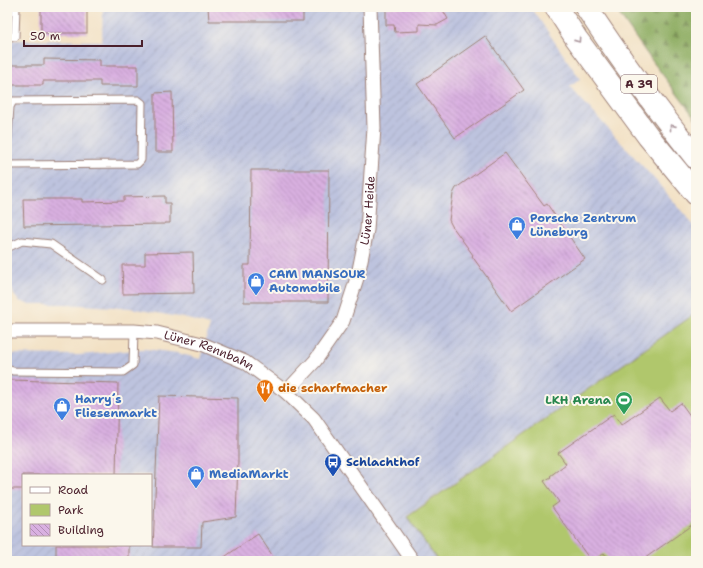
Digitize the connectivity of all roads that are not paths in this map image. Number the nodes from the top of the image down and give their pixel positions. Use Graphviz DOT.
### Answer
graph roads {
  1 [pos="16,7"];
  2 [pos="370,7"];
  3 [pos="556,7"];
  4 [pos="586,7"];
  5 [pos="7,36"];
  6 [pos="7,148"];
  7 [pos="696,158"];
  8 [pos="7,165"];
  9 [pos="696,194"];
  10 [pos="7,248"];
  11 [pos="103,280"];
  12 [pos="7,331"];
  13 [pos="134,331"];
  14 [pos="7,369"];
  15 [pos="286,392"];
  16 [pos="413,561"];
  1 -- 5 [label="lane"];
  2 -- 15 [label="street, Lüner Heide"];
  3 -- 9 [label="highway, A 39, one-way"];
  7 -- 4 [label="highway, A 39, one-way"];
  6 -- 8 [label="lane"];
  10 -- 11 [label="lane"];
  12 -- 13 [label="street, Lüner Rennbahn"];
  13 -- 14 [label="lane"];
  13 -- 15 [label="street, Lüner Rennbahn"];
  15 -- 16 [label="street, Lüner Rennbahn"];
}
